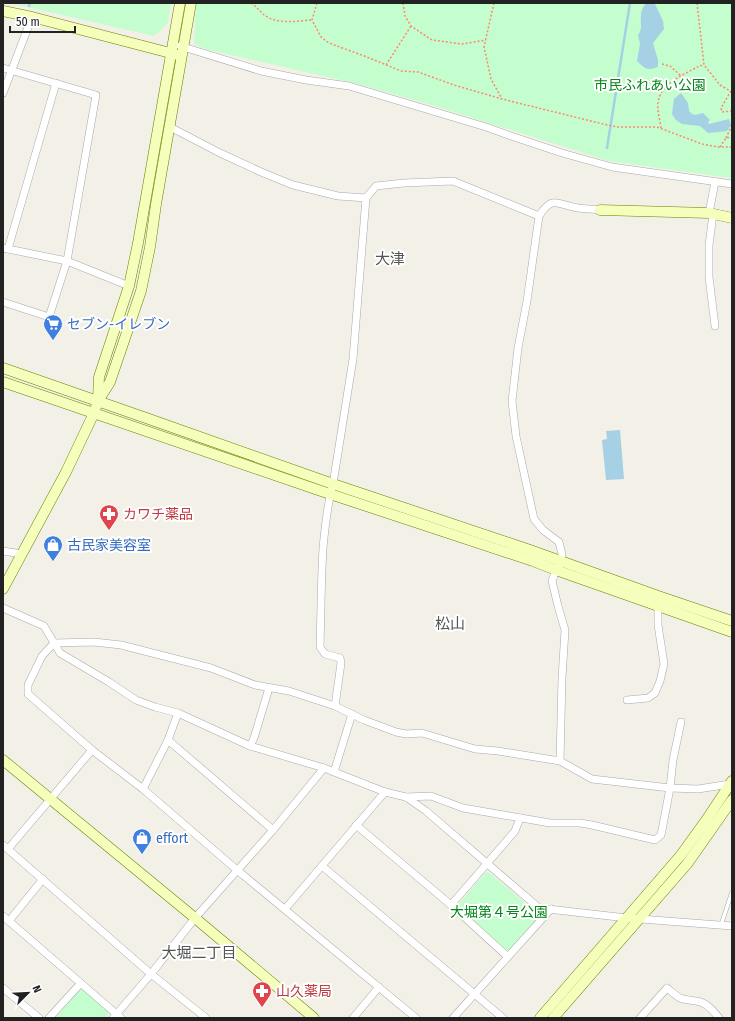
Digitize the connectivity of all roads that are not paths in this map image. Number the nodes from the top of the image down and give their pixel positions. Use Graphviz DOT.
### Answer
graph roads {
  1 [pos="180,3"];
  2 [pos="191,3"];
  3 [pos="3,11"];
  4 [pos="32,16"];
  5 [pos="178,50"];
  6 [pos="3,68"];
  7 [pos="12,70"];
  8 [pos="56,83"];
  9 [pos="3,93"];
  10 [pos="170,127"];
  11 [pos="715,182"];
  12 [pos="732,184"];
  13 [pos="366,198"];
  14 [pos="600,210"];
  15 [pos="711,213"];
  16 [pos="539,216"];
  17 [pos="732,218"];
  18 [pos="6,248"];
  19 [pos="67,261"];
  20 [pos="129,286"];
  21 [pos="3,302"];
  22 [pos="715,326"];
  23 [pos="3,368"];
  24 [pos="3,382"];
  25 [pos="98,401"];
  26 [pos="94,413"];
  27 [pos="331,489"];
  28 [pos="3,552"];
  29 [pos="22,554"];
  30 [pos="558,566"];
  31 [pos="3,589"];
  32 [pos="658,606"];
  33 [pos="3,608"];
  34 [pos="732,621"];
  35 [pos="732,632"];
  36 [pos="54,643"];
  37 [pos="269,688"];
  38 [pos="627,700"];
  39 [pos="335,706"];
  40 [pos="178,713"];
  41 [pos="352,714"];
  42 [pos="681,722"];
  43 [pos="168,740"];
  44 [pos="250,746"];
  45 [pos="92,750"];
  46 [pos="3,760"];
  47 [pos="560,761"];
  48 [pos="324,768"];
  49 [pos="334,772"];
  50 [pos="731,783"];
  51 [pos="670,788"];
  52 [pos="143,789"];
  53 [pos="385,792"];
  54 [pos="406,797"];
  55 [pos="50,799"];
  56 [pos="732,800"];
  57 [pos="520,818"];
  58 [pos="356,826"];
  59 [pos="273,830"];
  60 [pos="6,847"];
  61 [pos="487,864"];
  62 [pos="322,866"];
  63 [pos="237,870"];
  64 [pos="43,879"];
  65 [pos="732,892"];
  66 [pos="451,905"];
  67 [pos="284,909"];
  68 [pos="552,910"];
  69 [pos="6,918"];
  70 [pos="195,918"];
  71 [pos="627,918"];
  72 [pos="639,919"];
  73 [pos="721,925"];
  74 [pos="732,926"];
  75 [pos="508,957"];
  76 [pos="151,974"];
  77 [pos="80,984"];
  78 [pos="379,987"];
  79 [pos="3,988"];
  80 [pos="475,994"];
  81 [pos="117,1017"];
  82 [pos="39,1018"];
  83 [pos="50,1018"];
  84 [pos="206,1018"];
  85 [pos="314,1018"];
  86 [pos="353,1018"];
  87 [pos="416,1018"];
  88 [pos="453,1018"];
  89 [pos="503,1018"];
  90 [pos="540,1018"];
  91 [pos="553,1018"];
  92 [pos="640,1018"];
  93 [pos="719,1018"];
  1 -- 5 [label="street"];
  2 -- 5 [label="street"];
  3 -- 4 [label="street"];
  4 -- 5 [label="street"];
  4 -- 7 [label="street"];
  5 -- 10 [label="street"];
  5 -- 11 [label="street"];
  5 -- 20 [label="street"];
  6 -- 7 [label="street"];
  7 -- 8 [label="street"];
  7 -- 9 [label="street"];
  8 -- 18 [label="street"];
  8 -- 19 [label="street"];
  10 -- 13 [label="street"];
  10 -- 25 [label="street"];
  11 -- 12 [label="street"];
  11 -- 15 [label="street"];
  13 -- 16 [label="street"];
  13 -- 27 [label="street"];
  14 -- 15 [label="street"];
  14 -- 16 [label="street"];
  15 -- 17 [label="street"];
  15 -- 22 [label="street"];
  16 -- 30 [label="street"];
  18 -- 19 [label="street"];
  19 -- 20 [label="street"];
  19 -- 21 [label="street"];
  20 -- 25 [label="street"];
  23 -- 25 [label="street"];
  24 -- 26 [label="street"];
  25 -- 26 [label="street"];
  25 -- 27 [label="street"];
  26 -- 27 [label="street"];
  26 -- 29 [label="street"];
  27 -- 30 [label="street"];
  27 -- 39 [label="street"];
  28 -- 29 [label="street"];
  29 -- 31 [label="street"];
  30 -- 32 [label="street"];
  30 -- 34 [label="street"];
  30 -- 47 [label="street"];
  32 -- 35 [label="street"];
  32 -- 38 [label="street"];
  33 -- 36 [label="street"];
  36 -- 37 [label="street"];
  36 -- 40 [label="street"];
  36 -- 45 [label="street"];
  37 -- 39 [label="street"];
  37 -- 44 [label="street"];
  39 -- 41 [label="street"];
  40 -- 43 [label="street"];
  40 -- 44 [label="street"];
  41 -- 47 [label="street"];
  41 -- 49 [label="street"];
  42 -- 51 [label="street"];
  43 -- 52 [label="street"];
  43 -- 59 [label="street"];
  44 -- 48 [label="street"];
  45 -- 52 [label="street"];
  45 -- 55 [label="street"];
  46 -- 55 [label="street"];
  47 -- 51 [label="street"];
  48 -- 49 [label="street"];
  48 -- 59 [label="street"];
  49 -- 53 [label="street"];
  50 -- 51 [label="street"];
  50 -- 71 [label="street"];
  51 -- 57 [label="street"];
  52 -- 63 [label="street"];
  53 -- 54 [label="street"];
  53 -- 58 [label="street"];
  54 -- 57 [label="street"];
  54 -- 61 [label="street"];
  55 -- 60 [label="street"];
  55 -- 70 [label="street"];
  56 -- 72 [label="street"];
  57 -- 61 [label="street"];
  58 -- 62 [label="street"];
  58 -- 66 [label="street"];
  59 -- 63 [label="street"];
  60 -- 64 [label="street"];
  61 -- 66 [label="street"];
  61 -- 68 [label="street"];
  62 -- 67 [label="street"];
  62 -- 80 [label="street"];
  63 -- 67 [label="street"];
  63 -- 70 [label="street"];
  64 -- 69 [label="street"];
  64 -- 76 [label="street"];
  65 -- 73 [label="lane"];
  66 -- 75 [label="street"];
  67 -- 78 [label="street"];
  68 -- 71 [label="street"];
  68 -- 75 [label="street"];
  69 -- 77 [label="street"];
  70 -- 76 [label="street"];
  70 -- 85 [label="street"];
  71 -- 72 [label="street"];
  71 -- 90 [label="street"];
  72 -- 73 [label="street"];
  72 -- 91 [label="street"];
  73 -- 74 [label="street"];
  75 -- 80 [label="street"];
  76 -- 81 [label="street"];
  76 -- 84 [label="street"];
  77 -- 81 [label="street"];
  77 -- 83 [label="street"];
  78 -- 86 [label="street"];
  78 -- 87 [label="street"];
  79 -- 82 [label="street"];
  80 -- 88 [label="street"];
  80 -- 89 [label="street"];
  92 -- 93 [label="street"];
}
